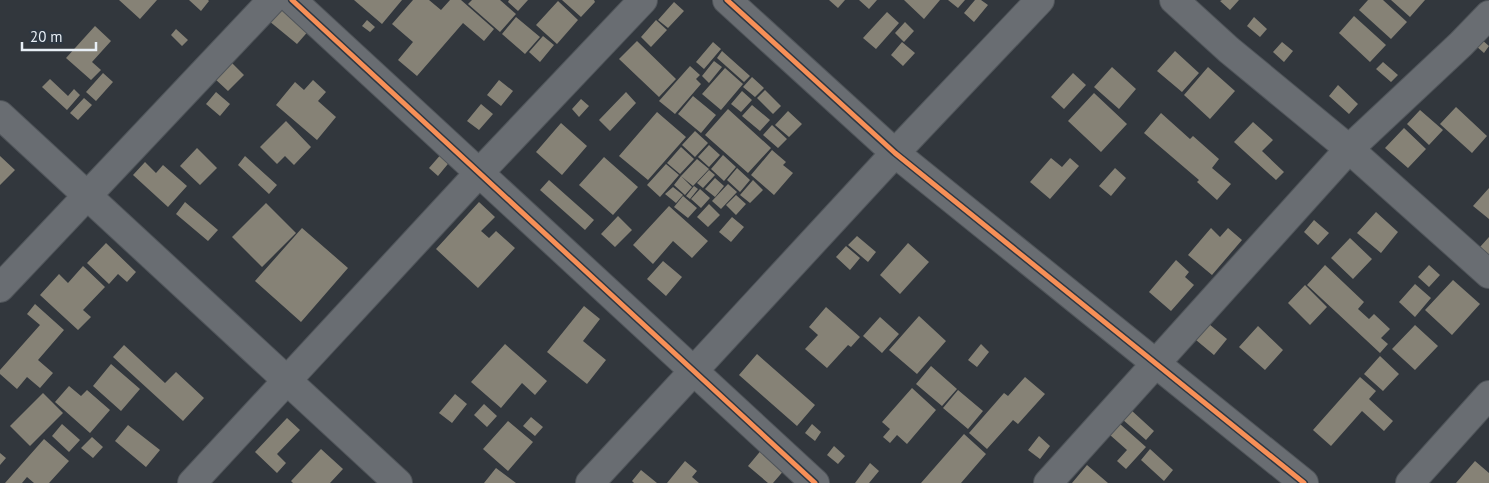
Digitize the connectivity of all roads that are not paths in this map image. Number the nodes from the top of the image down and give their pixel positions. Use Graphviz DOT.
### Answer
graph roads {
  1 [pos="272,0"];
  2 [pos="292,0"];
  3 [pos="643,0"];
  4 [pos="727,0"];
  5 [pos="1040,0"];
  6 [pos="1174,0"];
  7 [pos="1489,15"];
  8 [pos="0,115"];
  9 [pos="1349,149"];
  10 [pos="895,153"];
  11 [pos="479,173"];
  12 [pos="87,196"];
  13 [pos="1489,274"];
  14 [pos="0,288"];
  15 [pos="1154,363"];
  16 [pos="695,371"];
  17 [pos="286,380"];
  18 [pos="1489,395"];
  19 [pos="192,483"];
  20 [pos="398,483"];
  21 [pos="590,483"];
  22 [pos="815,483"];
  23 [pos="1048,483"];
  24 [pos="1304,483"];
  25 [pos="1410,483"];
  1 -- 12 [label="street"];
  2 -- 11 [label="street"];
  3 -- 11 [label="street"];
  4 -- 10 [label="street"];
  5 -- 10 [label="street"];
  6 -- 9 [label="street"];
  7 -- 9 [label="street"];
  8 -- 12 [label="street"];
  9 -- 13 [label="street"];
  9 -- 15 [label="street"];
  10 -- 15 [label="street"];
  10 -- 16 [label="street"];
  11 -- 16 [label="street"];
  11 -- 17 [label="street"];
  12 -- 14 [label="street"];
  12 -- 17 [label="street"];
  15 -- 23 [label="street"];
  15 -- 24 [label="street"];
  16 -- 21 [label="street"];
  16 -- 22 [label="street"];
  17 -- 19 [label="street"];
  17 -- 20 [label="street"];
  18 -- 25 [label="street"];
}
